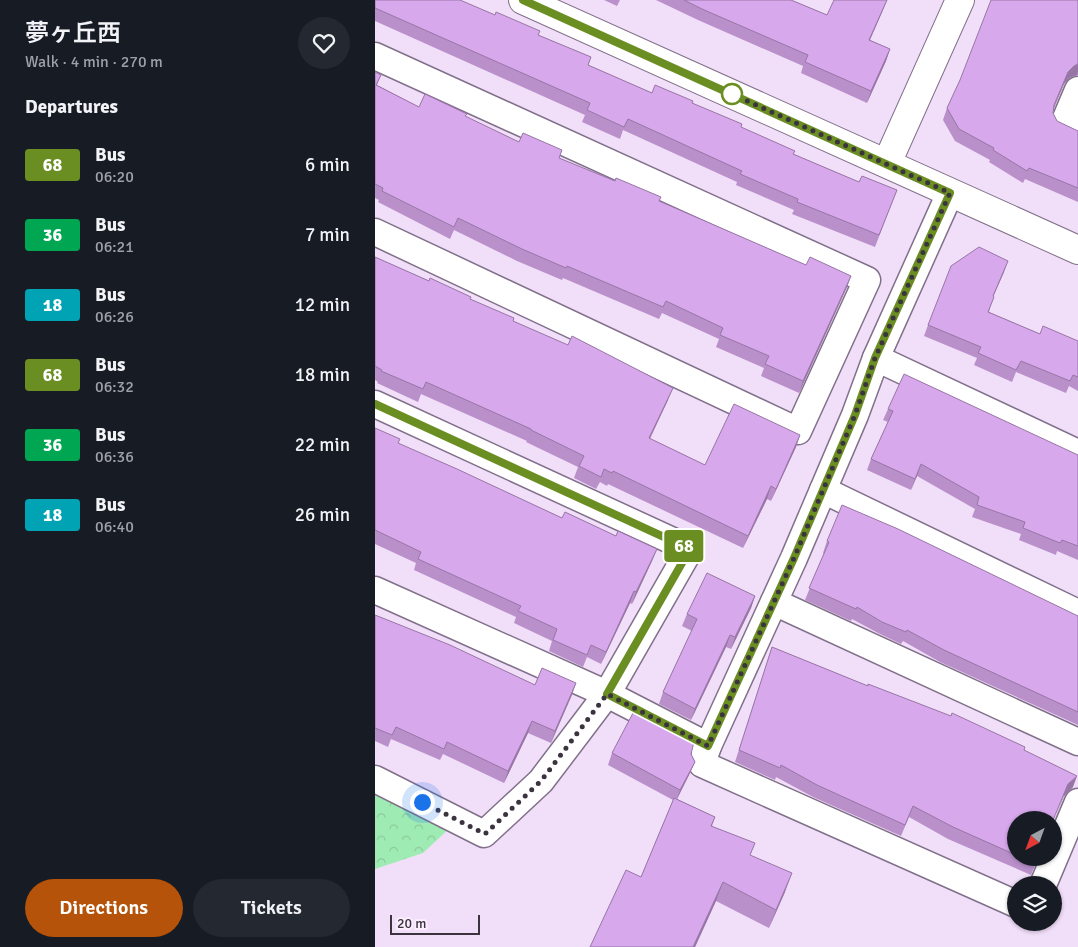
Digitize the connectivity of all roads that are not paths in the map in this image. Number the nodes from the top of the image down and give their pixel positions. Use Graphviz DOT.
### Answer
graph roads {
  1 [pos="523,0"];
  2 [pos="959,0"];
  3 [pos="375,56"];
  4 [pos="1078,90"];
  5 [pos="1078,129"];
  6 [pos="887,163"];
  7 [pos="950,193"];
  8 [pos="375,232"];
  9 [pos="1078,250"];
  10 [pos="875,358"];
  11 [pos="375,404"];
  12 [pos="1078,453"];
  13 [pos="823,490"];
  14 [pos="375,590"];
  15 [pos="774,602"];
  16 [pos="1078,613"];
  17 [pos="607,694"];
  18 [pos="1078,742"];
  19 [pos="708,746"];
  20 [pos="375,778"];
  21 [pos="1078,802"];
  22 [pos="1047,876"];
  23 [pos="1007,900"];
  1 -- 6 [label="street"];
  2 -- 6 [label="street"];
  3 -- 8 [label="street"];
  4 -- 5 [label="street"];
  6 -- 7 [label="street"];
  7 -- 9 [label="street"];
  7 -- 10 [label="street"];
  10 -- 12 [label="street"];
  10 -- 13 [label="street"];
  11 -- 17 [label="street"];
  13 -- 15 [label="street"];
  13 -- 16 [label="street"];
  14 -- 17 [label="street"];
  15 -- 18 [label="street"];
  15 -- 19 [label="street"];
  17 -- 19 [label="street"];
  17 -- 20 [label="street"];
  19 -- 23 [label="street"];
  21 -- 22 [label="street"];
}
